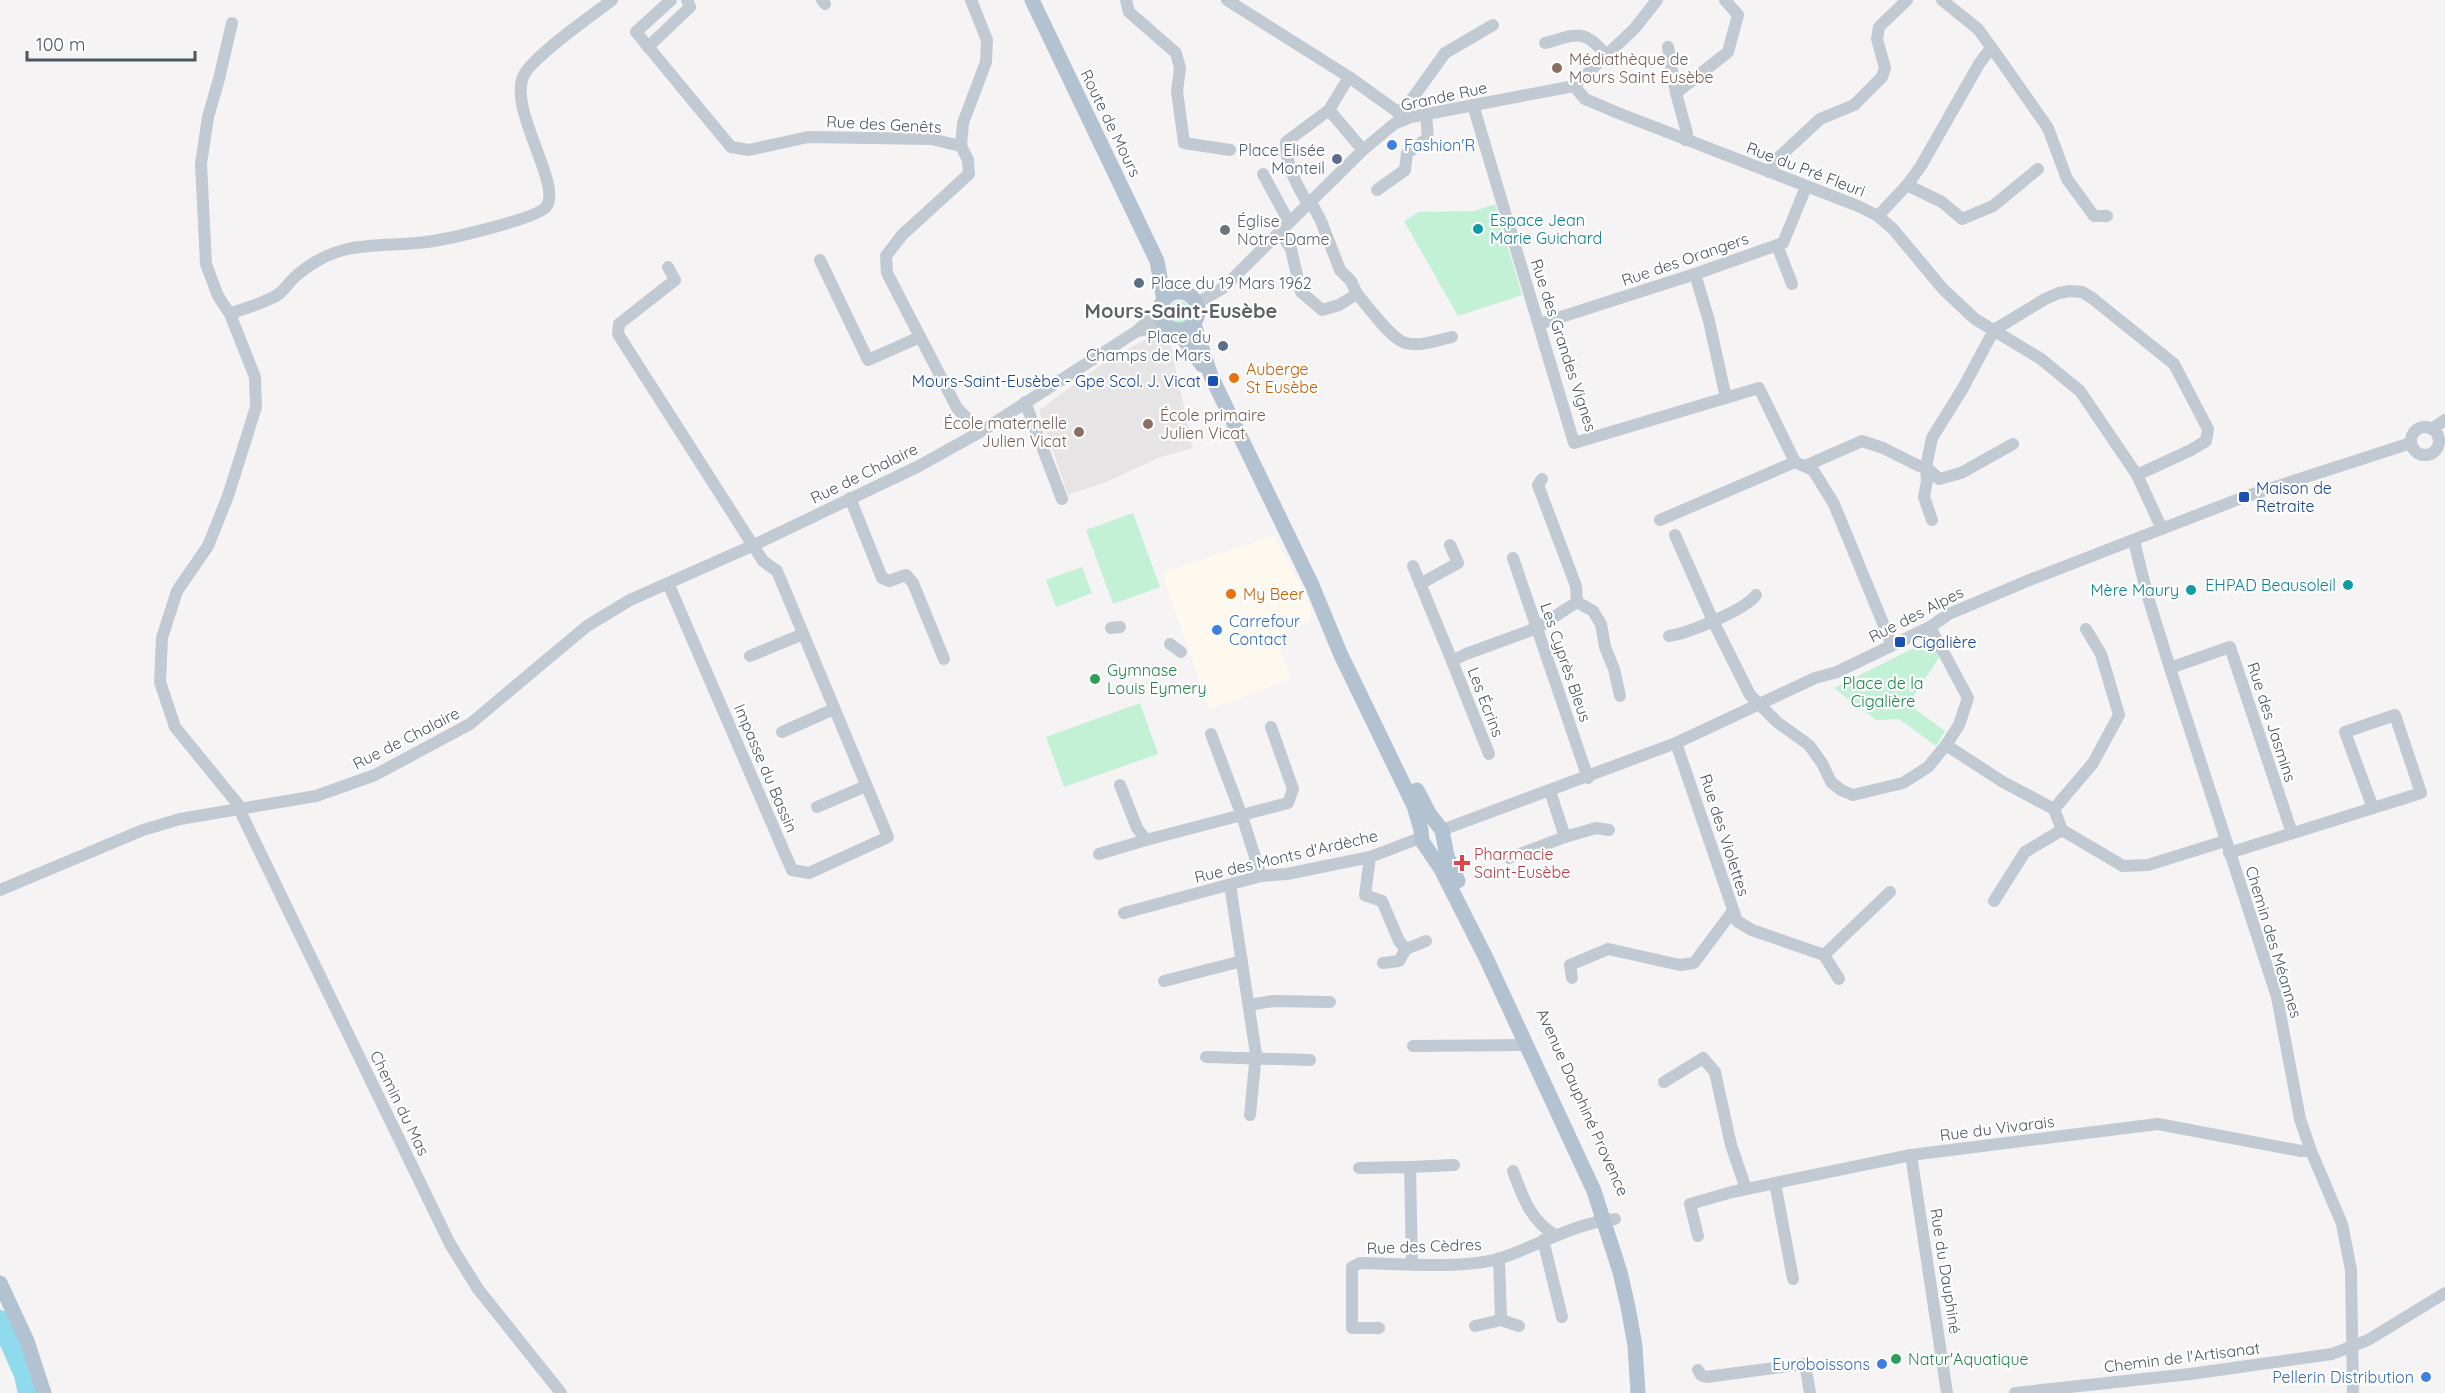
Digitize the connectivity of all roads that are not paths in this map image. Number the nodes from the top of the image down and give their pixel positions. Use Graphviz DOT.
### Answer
graph roads {
  1 [pos="612,0"];
  2 [pos="671,0"];
  3 [pos="687,0"];
  4 [pos="972,0"];
  5 [pos="1032,0"];
  6 [pos="1126,0"];
  7 [pos="1227,0"];
  8 [pos="1657,0"];
  9 [pos="1725,0"];
  10 [pos="1907,0"];
  11 [pos="1942,0"];
  12 [pos="1242,4"];
  13 [pos="232,23"];
  14 [pos="1493,25"];
  15 [pos="1545,43"];
  16 [pos="648,47"];
  17 [pos="1668,47"];
  18 [pos="1991,48"];
  19 [pos="1607,56"];
  20 [pos="1349,77"];
  21 [pos="1574,86"];
  22 [pos="1677,93"];
  23 [pos="1473,105"];
  24 [pos="1329,110"];
  25 [pos="1426,115"];
  26 [pos="1400,116"];
  27 [pos="1685,140"];
  28 [pos="961,146"];
  29 [pos="1230,150"];
  30 [pos="1363,150"];
  31 [pos="2038,170"];
  32 [pos="1769,172"];
  33 [pos="1263,174"];
  34 [pos="1907,185"];
  35 [pos="1806,187"];
  36 [pos="1377,190"];
  37 [pos="1310,203"];
  38 [pos="1878,216"];
  39 [pos="2107,216"];
  40 [pos="1289,222"];
  41 [pos="1280,231"];
  42 [pos="1777,245"];
  43 [pos="820,260"];
  44 [pos="1157,261"];
  45 [pos="668,267"];
  46 [pos="1695,274"];
  47 [pos="1792,284"];
  48 [pos="1184,292"];
  49 [pos="1357,294"];
  50 [pos="1197,303"];
  51 [pos="1162,304"];
  52 [pos="230,314"];
  53 [pos="1194,324"];
  54 [pos="1539,324"];
  55 [pos="1172,328"];
  56 [pos="1995,330"];
  57 [pos="1137,331"];
  58 [pos="920,337"];
  59 [pos="1452,337"];
  60 [pos="1210,376"];
  61 [pos="1726,398"];
  62 [pos="1025,402"];
  63 [pos="2445,420"];
  64 [pos="2432,429"];
  65 [pos="980,432"];
  66 [pos="2411,443"];
  67 [pos="2013,444"];
  68 [pos="2440,454"];
  69 [pos="1800,464"];
  70 [pos="1926,467"];
  71 [pos="2137,475"];
  72 [pos="1542,479"];
  73 [pos="850,498"];
  74 [pos="1062,499"];
  75 [pos="1932,519"];
  76 [pos="1660,520"];
  77 [pos="2162,529"];
  78 [pos="1675,535"];
  79 [pos="2134,541"];
  80 [pos="754,545"];
  81 [pos="1450,545"];
  82 [pos="1513,558"];
  83 [pos="1413,566"];
  84 [pos="668,583"];
  85 [pos="1420,584"];
  86 [pos="1312,585"];
  87 [pos="1756,595"];
  88 [pos="1577,602"];
  89 [pos="1713,621"];
  90 [pos="1930,627"];
  91 [pos="1537,628"];
  92 [pos="2086,629"];
  93 [pos="803,634"];
  94 [pos="1670,636"];
  95 [pos="1892,645"];
  96 [pos="750,656"];
  97 [pos="944,659"];
  98 [pos="1452,661"];
  99 [pos="2170,668"];
  100 [pos="1620,696"];
  101 [pos="1758,705"];
  102 [pos="834,709"];
  103 [pos="1271,727"];
  104 [pos="782,732"];
  105 [pos="1211,734"];
  106 [pos="1676,743"];
  107 [pos="1946,745"];
  108 [pos="1489,754"];
  109 [pos="1588,778"];
  110 [pos="1120,785"];
  111 [pos="866,786"];
  112 [pos="1550,791"];
  113 [pos="817,807"];
  114 [pos="241,808"];
  115 [pos="2373,808"];
  116 [pos="2054,809"];
  117 [pos="1242,816"];
  118 [pos="1609,830"];
  119 [pos="2062,830"];
  120 [pos="1440,831"];
  121 [pos="2292,833"];
  122 [pos="1565,837"];
  123 [pos="1423,838"];
  124 [pos="1146,840"];
  125 [pos="2225,840"];
  126 [pos="2229,853"];
  127 [pos="1099,854"];
  128 [pos="1370,856"];
  129 [pos="1509,858"];
  130 [pos="1261,876"];
  131 [pos="1230,885"];
  132 [pos="0,890"];
  133 [pos="1890,892"];
  134 [pos="1994,901"];
  135 [pos="1732,912"];
  136 [pos="1124,913"];
  137 [pos="1426,941"];
  138 [pos="1406,949"];
  139 [pos="1824,955"];
  140 [pos="1242,961"];
  141 [pos="1383,963"];
  142 [pos="1572,978"];
  143 [pos="1839,979"];
  144 [pos="1164,981"];
  145 [pos="1330,1002"];
  146 [pos="1249,1005"];
  147 [pos="1528,1045"];
  148 [pos="1413,1046"];
  149 [pos="1206,1057"];
  150 [pos="1256,1059"];
  151 [pos="1310,1060"];
  152 [pos="1664,1082"];
  153 [pos="1250,1115"];
  154 [pos="2311,1151"];
  155 [pos="1911,1155"];
  156 [pos="1454,1165"];
  157 [pos="1410,1167"];
  158 [pos="1359,1168"];
  159 [pos="1513,1171"];
  160 [pos="1775,1183"];
  161 [pos="1746,1189"];
  162 [pos="1610,1219"];
  163 [pos="1555,1235"];
  164 [pos="1698,1236"];
  165 [pos="1543,1240"];
  166 [pos="1499,1258"];
  167 [pos="1412,1264"];
  168 [pos="1793,1278"];
  169 [pos="0,1283"];
  170 [pos="2445,1293"];
  171 [pos="1562,1317"];
  172 [pos="1502,1320"];
  173 [pos="1475,1326"];
  174 [pos="1519,1326"];
  175 [pos="1379,1328"];
  176 [pos="2353,1348"];
  177 [pos="1698,1370"];
  178 [pos="44,1393"];
  179 [pos="561,1393"];
  180 [pos="1638,1393"];
  181 [pos="1647,1393"];
  182 [pos="1810,1393"];
  183 [pos="1947,1393"];
  184 [pos="2015,1393"];
  185 [pos="2353,1393"];
  1 -- 52 [label="street"];
  2 -- 16 [label="street, Rue des Genêts"];
  3 -- 16 [label="street"];
  4 -- 28 [label="street"];
  5 -- 44 [label="main road, Route de Mours"];
  6 -- 29 [label="street"];
  7 -- 12 [label="street"];
  8 -- 19 [label="street"];
  9 -- 22 [label="street"];
  10 -- 32 [label="street"];
  11 -- 18 [label="street"];
  12 -- 20 [label="street"];
  13 -- 52 [label="street, Chemin du Mas"];
  14 -- 26 [label="street"];
  15 -- 19 [label="street"];
  16 -- 28 [label="street, Rue des Genêts"];
  17 -- 22 [label="street"];
  18 -- 34 [label="street"];
  18 -- 39 [label="street"];
  19 -- 21 [label="street"];
  20 -- 24 [label="street"];
  20 -- 26 [label="street"];
  21 -- 23 [label="street, Grande Rue"];
  21 -- 27 [label="street, Rue du Pré Fleuri"];
  22 -- 27 [label="street"];
  23 -- 25 [label="street, Grande Rue"];
  23 -- 54 [label="street, Rue des Grandes Vignes"];
  24 -- 30 [label="street"];
  24 -- 37 [label="street"];
  25 -- 26 [label="street, Grande Rue"];
  25 -- 36 [label="street"];
  26 -- 30 [label="street, Grande Rue"];
  27 -- 32 [label="street, Rue du Pré Fleuri"];
  28 -- 58 [label="street, Rue des Genêts"];
  30 -- 37 [label="street, Grande Rue"];
  31 -- 34 [label="street"];
  32 -- 35 [label="street, Rue du Pré Fleuri"];
  33 -- 40 [label="street"];
  34 -- 38 [label="street"];
  35 -- 38 [label="street, Rue du Pré Fleuri"];
  35 -- 42 [label="street"];
  37 -- 40 [label="street, Grande Rue"];
  37 -- 49 [label="street"];
  38 -- 56 [label="street, Rue du Pré Fleuri"];
  40 -- 41 [label="street, Grande Rue"];
  41 -- 49 [label="street"];
  41 -- 50 [label="street, Grande Rue"];
  42 -- 46 [label="street, Rue des Orangers"];
  42 -- 47 [label="street"];
  43 -- 58 [label="street"];
  44 -- 48 [label="main road, Route de Mours"];
  44 -- 51 [label="main road, Route de Mours"];
  45 -- 80 [label="street"];
  46 -- 54 [label="street, Rue des Orangers"];
  46 -- 61 [label="street"];
  48 -- 50 [label="main road"];
  48 -- 51 [label="main road"];
  49 -- 59 [label="street"];
  50 -- 53 [label="main road"];
  51 -- 55 [label="main road"];
  51 -- 57 [label="street, Rue de Chalaire"];
  52 -- 114 [label="street, Chemin du Mas"];
  53 -- 55 [label="main road"];
  53 -- 60 [label="main road, Avenue Dauphiné Provence"];
  54 -- 61 [label="street, Rue des Grandes Vignes"];
  55 -- 57 [label="street, Rue de Chalaire"];
  55 -- 60 [label="main road, Avenue Dauphiné Provence"];
  56 -- 70 [label="street"];
  56 -- 71 [label="street, Rue du Pré Fleuri"];
  56 -- 71 [label="street"];
  57 -- 62 [label="street, Rue de Chalaire"];
  58 -- 65 [label="street, Rue des Genêts"];
  60 -- 86 [label="main road, Avenue Dauphiné Provence"];
  61 -- 69 [label="street, Rue des Grandes Vignes"];
  62 -- 65 [label="street, Rue de Chalaire"];
  62 -- 74 [label="street"];
  63 -- 64 [label="street"];
  64 -- 66 [label="street"];
  64 -- 68 [label="street"];
  65 -- 73 [label="street, Rue de Chalaire"];
  66 -- 68 [label="street"];
  66 -- 77 [label="street, Rue des Alpes"];
  67 -- 70 [label="street"];
  69 -- 70 [label="street"];
  69 -- 76 [label="street"];
  69 -- 95 [label="street, Rue des Grandes Vignes"];
  70 -- 75 [label="street"];
  71 -- 77 [label="street, Rue du Pré Fleuri"];
  72 -- 88 [label="street"];
  73 -- 80 [label="street, Rue de Chalaire"];
  73 -- 97 [label="street"];
  77 -- 79 [label="street, Rue des Alpes"];
  78 -- 89 [label="street"];
  79 -- 90 [label="street, Rue des Alpes"];
  79 -- 99 [label="street, Chemin des Méannes"];
  80 -- 84 [label="street, Rue de Chalaire"];
  80 -- 93 [label="street"];
  81 -- 85 [label="street"];
  82 -- 91 [label="street, Les Cyprès Bleus"];
  83 -- 85 [label="street, Les Écrins"];
  84 -- 111 [label="street, Impasse du Bassin"];
  84 -- 114 [label="street, Rue de Chalaire"];
  85 -- 98 [label="street, Les Écrins"];
  86 -- 120 [label="main road, Avenue Dauphiné Provence"];
  86 -- 123 [label="main road, Avenue Dauphiné Provence"];
  87 -- 89 [label="street"];
  88 -- 91 [label="street, Les Écrins"];
  88 -- 100 [label="street"];
  89 -- 94 [label="street"];
  89 -- 101 [label="street"];
  90 -- 95 [label="street, Rue des Alpes"];
  90 -- 107 [label="street"];
  91 -- 98 [label="street, Les Écrins"];
  91 -- 109 [label="street, Les Cyprès Bleus"];
  92 -- 116 [label="street"];
  93 -- 96 [label="street"];
  93 -- 102 [label="street"];
  95 -- 101 [label="street, Rue des Alpes"];
  98 -- 108 [label="street, Les Écrins"];
  99 -- 121 [label="street, Rue des Jasmins"];
  99 -- 125 [label="street, Chemin des Méannes"];
  101 -- 106 [label="street, Rue des Alpes"];
  101 -- 107 [label="street"];
  102 -- 104 [label="street"];
  102 -- 111 [label="street"];
  103 -- 117 [label="street"];
  105 -- 117 [label="street"];
  106 -- 109 [label="street, Rue des Alpes"];
  106 -- 135 [label="street, Rue des Violettes"];
  107 -- 116 [label="street"];
  109 -- 112 [label="street, Rue des Alpes"];
  110 -- 124 [label="street"];
  111 -- 113 [label="street"];
  112 -- 120 [label="street, Rue des Alpes"];
  112 -- 122 [label="street"];
  114 -- 132 [label="street, Rue de Chalaire"];
  114 -- 179 [label="street, Chemin du Mas"];
  115 -- 115 [label="street"];
  115 -- 121 [label="street"];
  116 -- 119 [label="street"];
  117 -- 124 [label="street"];
  117 -- 130 [label="street"];
  118 -- 122 [label="street"];
  119 -- 125 [label="street"];
  119 -- 134 [label="street"];
  120 -- 123 [label="main road"];
  120 -- 123 [label="main road"];
  120 -- 162 [label="main road, Avenue Dauphiné Provence"];
  121 -- 126 [label="street"];
  122 -- 129 [label="street"];
  123 -- 128 [label="street, Rue des Monts d'Ardèche"];
  123 -- 147 [label="main road, Avenue Dauphiné Provence"];
  124 -- 127 [label="street"];
  125 -- 126 [label="street, Chemin des Méannes"];
  126 -- 154 [label="street, Chemin des Méannes"];
  128 -- 130 [label="street, Rue des Monts d'Ardèche"];
  128 -- 138 [label="street"];
  130 -- 131 [label="street, Rue des Monts d'Ardèche"];
  131 -- 136 [label="street, Rue des Monts d'Ardèche"];
  131 -- 140 [label="street"];
  133 -- 139 [label="street"];
  135 -- 139 [label="street"];
  135 -- 142 [label="street, Rue des Violettes"];
  137 -- 138 [label="street"];
  138 -- 141 [label="street"];
  139 -- 143 [label="street"];
  140 -- 144 [label="street"];
  140 -- 146 [label="street"];
  145 -- 146 [label="street"];
  146 -- 150 [label="street"];
  147 -- 148 [label="street"];
  147 -- 162 [label="main road, Avenue Dauphiné Provence"];
  149 -- 150 [label="street"];
  150 -- 151 [label="street"];
  150 -- 153 [label="street"];
  152 -- 161 [label="street"];
  154 -- 155 [label="street, Rue du Vivarais"];
  154 -- 176 [label="street, Chemin des Méannes"];
  155 -- 160 [label="street, Rue du Vivarais"];
  155 -- 183 [label="street, Rue du Dauphiné"];
  156 -- 157 [label="street"];
  157 -- 158 [label="street"];
  157 -- 167 [label="street"];
  159 -- 163 [label="street"];
  160 -- 161 [label="street, Rue du Vivarais"];
  160 -- 168 [label="street"];
  161 -- 164 [label="street, Rue du Vivarais"];
  162 -- 163 [label="street, Rue des Cèdres"];
  162 -- 180 [label="main road, Avenue Dauphiné Provence"];
  162 -- 181 [label="main road, Avenue Dauphiné Provence"];
  163 -- 165 [label="street, Rue des Cèdres"];
  165 -- 166 [label="street, Rue des Cèdres"];
  165 -- 171 [label="street"];
  166 -- 167 [label="street, Rue des Cèdres"];
  166 -- 172 [label="street"];
  167 -- 175 [label="street, Rue des Cèdres"];
  169 -- 178 [label="main road"];
  170 -- 176 [label="street, Chemin de l'Artisanat"];
  172 -- 173 [label="street"];
  172 -- 174 [label="street"];
  176 -- 184 [label="street, Chemin de l'Artisanat"];
  176 -- 185 [label="street, Chemin des Méannes"];
  177 -- 182 [label="street"];
}
